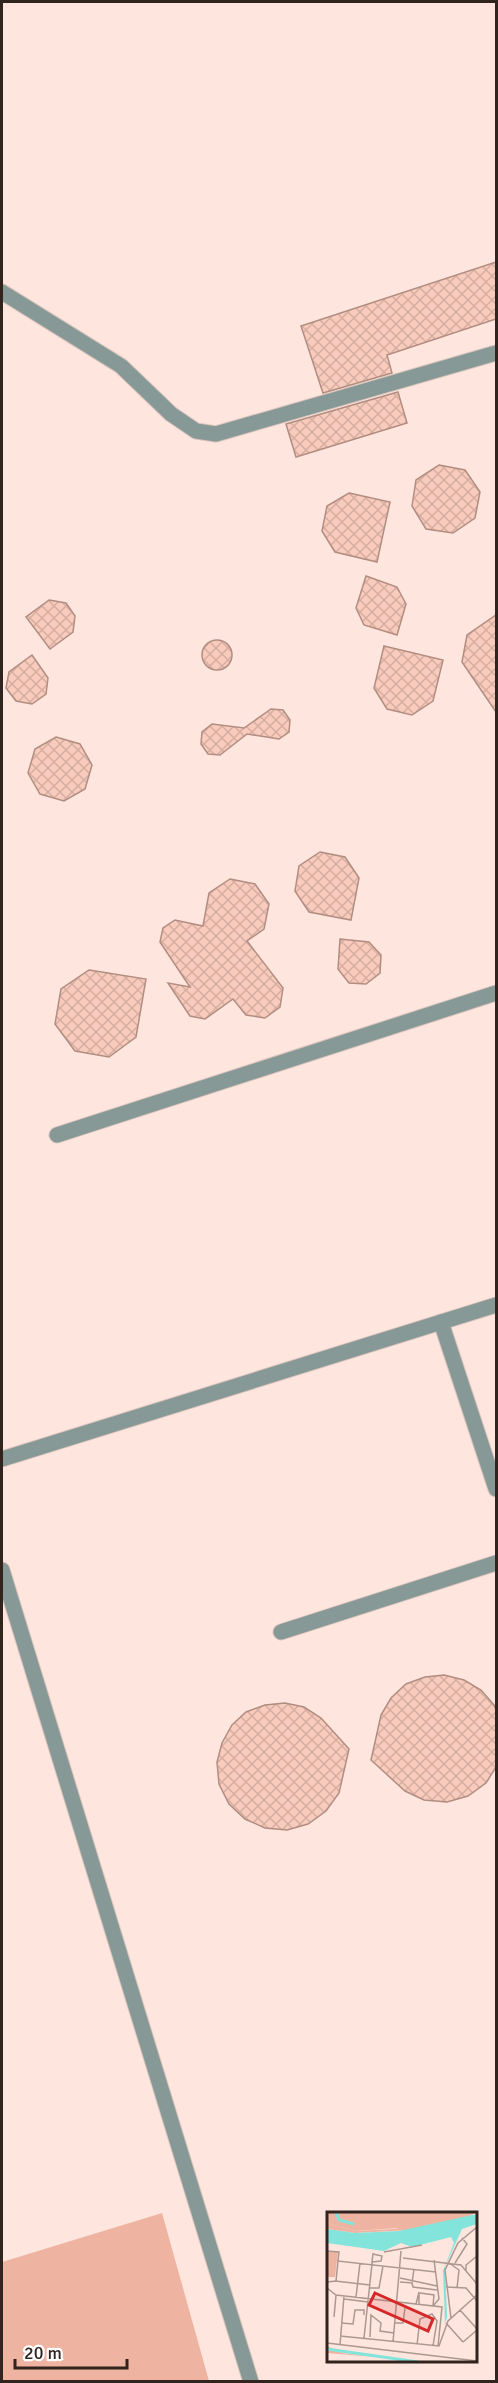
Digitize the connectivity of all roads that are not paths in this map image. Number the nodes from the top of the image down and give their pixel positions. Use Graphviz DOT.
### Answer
graph roads {
  1 [pos="2,292"];
  2 [pos="496,353"];
  3 [pos="496,993"];
  4 [pos="57,1135"];
  5 [pos="496,1305"];
  6 [pos="441,1322"];
  7 [pos="2,1459"];
  8 [pos="496,1489"];
  9 [pos="496,1563"];
  10 [pos="2,1570"];
  11 [pos="281,1632"];
  12 [pos="251,2382"];
  1 -- 2 [label="lane"];
  3 -- 4 [label="lane"];
  5 -- 6 [label="lane"];
  6 -- 7 [label="lane"];
  6 -- 8 [label="lane"];
  9 -- 11 [label="lane"];
  10 -- 12 [label="lane"];
}
